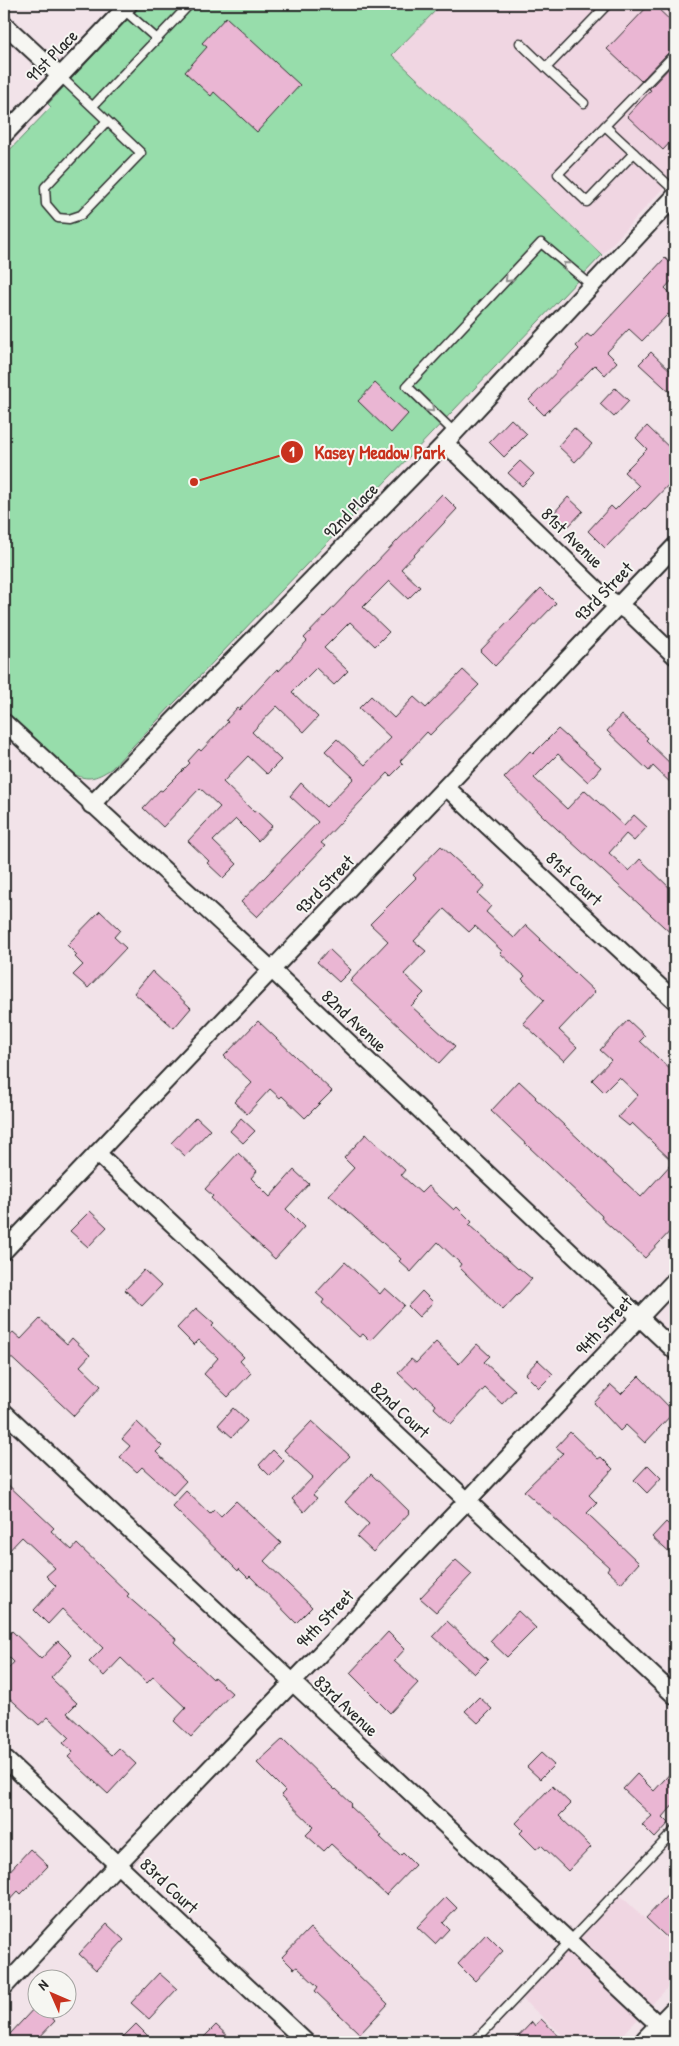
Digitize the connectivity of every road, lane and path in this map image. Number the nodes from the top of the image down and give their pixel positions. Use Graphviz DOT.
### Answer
graph roads {
  1 [pos="190,4"];
  2 [pos="608,4"];
  3 [pos="127,7"];
  4 [pos="4,24"];
  5 [pos="156,39"];
  6 [pos="520,43"];
  7 [pos="675,54"];
  8 [pos="546,68"];
  9 [pos="60,76"];
  10 [pos="584,103"];
  11 [pos="93,106"];
  12 [pos="107,120"];
  13 [pos="605,126"];
  14 [pos="4,135"];
  15 [pos="634,153"];
  16 [pos="675,191"];
  17 [pos="675,196"];
  18 [pos="592,286"];
  19 [pos="450,438"];
  20 [pos="675,546"];
  21 [pos="618,606"];
  22 [pos="675,656"];
  23 [pos="4,722"];
  24 [pos="446,787"];
  25 [pos="91,805"];
  26 [pos="272,970"];
  27 [pos="675,1002"];
  28 [pos="97,1153"];
  29 [pos="4,1251"];
  30 [pos="675,1280"];
  31 [pos="639,1317"];
  32 [pos="675,1350"];
  33 [pos="4,1412"];
  34 [pos="467,1501"];
  35 [pos="292,1682"];
  36 [pos="675,1696"];
  37 [pos="4,1758"];
  38 [pos="675,1830"];
  39 [pos="117,1865"];
  40 [pos="570,1942"];
  41 [pos="4,1987"];
  42 [pos="667,2023"];
  43 [pos="306,2042"];
  44 [pos="474,2042"];
  1 -- 5 [label="lane"];
  2 -- 8 [label="lane"];
  3 -- 5 [label="lane"];
  3 -- 9 [label="street, 91st Place"];
  4 -- 9 [label="street"];
  5 -- 11 [label="lane"];
  6 -- 8 [label="lane"];
  7 -- 13 [label="lane"];
  8 -- 10 [label="lane"];
  9 -- 11 [label="lane"];
  9 -- 14 [label="street, 91st Place"];
  11 -- 12 [label="lane"];
  12 -- 12 [label="lane"];
  13 -- 15 [label="lane"];
  13 -- 15 [label="lane"];
  15 -- 16 [label="lane"];
  17 -- 18 [label="street, 92nd Place"];
  18 -- 19 [label="street, 92nd Place"];
  18 -- 19 [label="lane, one-way"];
  19 -- 21 [label="street, 81st Avenue"];
  19 -- 25 [label="street, 92nd Place"];
  20 -- 21 [label="street, 93rd Street"];
  21 -- 22 [label="street, 81st Avenue"];
  21 -- 24 [label="street, 93rd Street"];
  23 -- 25 [label="street, 82nd Avenue"];
  24 -- 26 [label="street, 93rd Street"];
  24 -- 27 [label="street, 81st Court"];
  25 -- 26 [label="street, 82nd Avenue"];
  26 -- 28 [label="street, 93rd Street"];
  26 -- 31 [label="street, 82nd Avenue"];
  28 -- 29 [label="street, 93rd Street"];
  28 -- 34 [label="street, 82nd Court"];
  30 -- 31 [label="street, 94th Street"];
  31 -- 32 [label="street, 82nd Avenue"];
  31 -- 34 [label="street, 94th Street"];
  33 -- 35 [label="street, 83rd Avenue"];
  34 -- 35 [label="street, 94th Street"];
  34 -- 36 [label="street, 82nd Court"];
  35 -- 39 [label="street, 94th Street"];
  35 -- 40 [label="street, 83rd Avenue"];
  37 -- 39 [label="street, 83rd Court"];
  38 -- 40 [label="lane"];
  39 -- 41 [label="street, 94th Street"];
  39 -- 43 [label="street, 83rd Court"];
  40 -- 42 [label="street, 83rd Avenue"];
  40 -- 44 [label="lane"];
}
